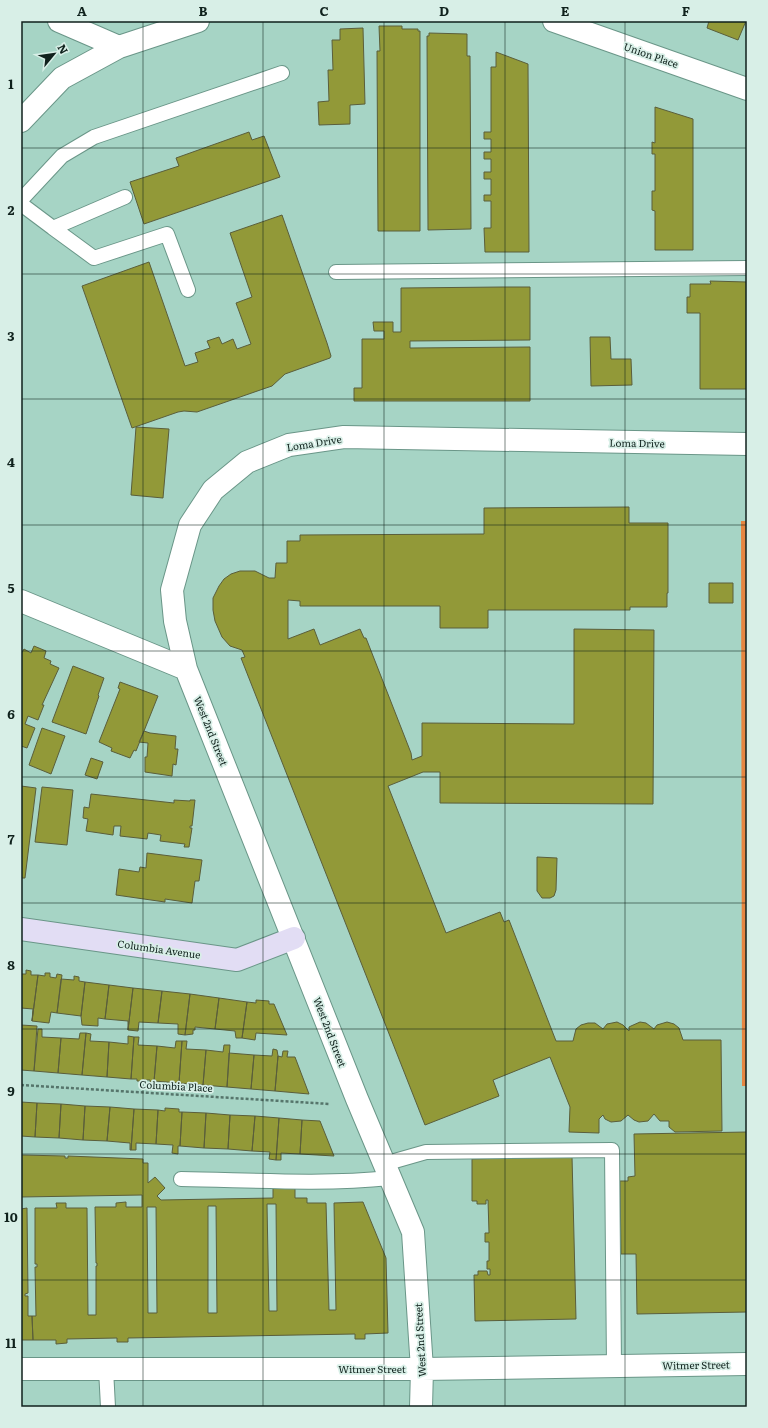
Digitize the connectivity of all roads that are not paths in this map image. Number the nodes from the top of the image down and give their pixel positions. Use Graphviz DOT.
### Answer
graph roads {
  1 [pos="59,21"];
  2 [pos="198,21"];
  3 [pos="554,21"];
  4 [pos="119,47"];
  5 [pos="282,73"];
  6 [pos="747,89"];
  7 [pos="21,121"];
  8 [pos="125,197"];
  9 [pos="21,200"];
  10 [pos="21,204"];
  11 [pos="53,228"];
  12 [pos="747,268"];
  13 [pos="336,272"];
  14 [pos="188,290"];
  15 [pos="747,444"];
  16 [pos="21,601"];
  17 [pos="186,669"];
  18 [pos="21,929"];
  19 [pos="294,938"];
  20 [pos="387,1171"];
  21 [pos="181,1179"];
  22 [pos="747,1364"];
  23 [pos="614,1366"];
  24 [pos="21,1369"];
  25 [pos="106,1369"];
  26 [pos="422,1369"];
  27 [pos="108,1407"];
  28 [pos="421,1407"];
  1 -- 4 [label="street"];
  2 -- 4 [label="street"];
  3 -- 6 [label="street, Union Place"];
  4 -- 7 [label="street"];
  5 -- 9 [label="lane"];
  8 -- 11 [label="lane"];
  10 -- 11 [label="lane"];
  11 -- 14 [label="lane"];
  12 -- 13 [label="lane"];
  15 -- 17 [label="street, Loma Drive"];
  16 -- 17 [label="street"];
  17 -- 19 [label="street, West 2nd Street"];
  18 -- 19 [label="street, Columbia Avenue"];
  19 -- 20 [label="street, West 2nd Street"];
  20 -- 21 [label="lane"];
  20 -- 23 [label="lane"];
  20 -- 26 [label="street, West 2nd Street"];
  22 -- 23 [label="street, Witmer Street"];
  23 -- 26 [label="street, Witmer Street"];
  24 -- 25 [label="street, Witmer Street"];
  25 -- 26 [label="street, Witmer Street"];
  25 -- 27 [label="lane"];
  26 -- 28 [label="street, West 2nd Street"];
}
